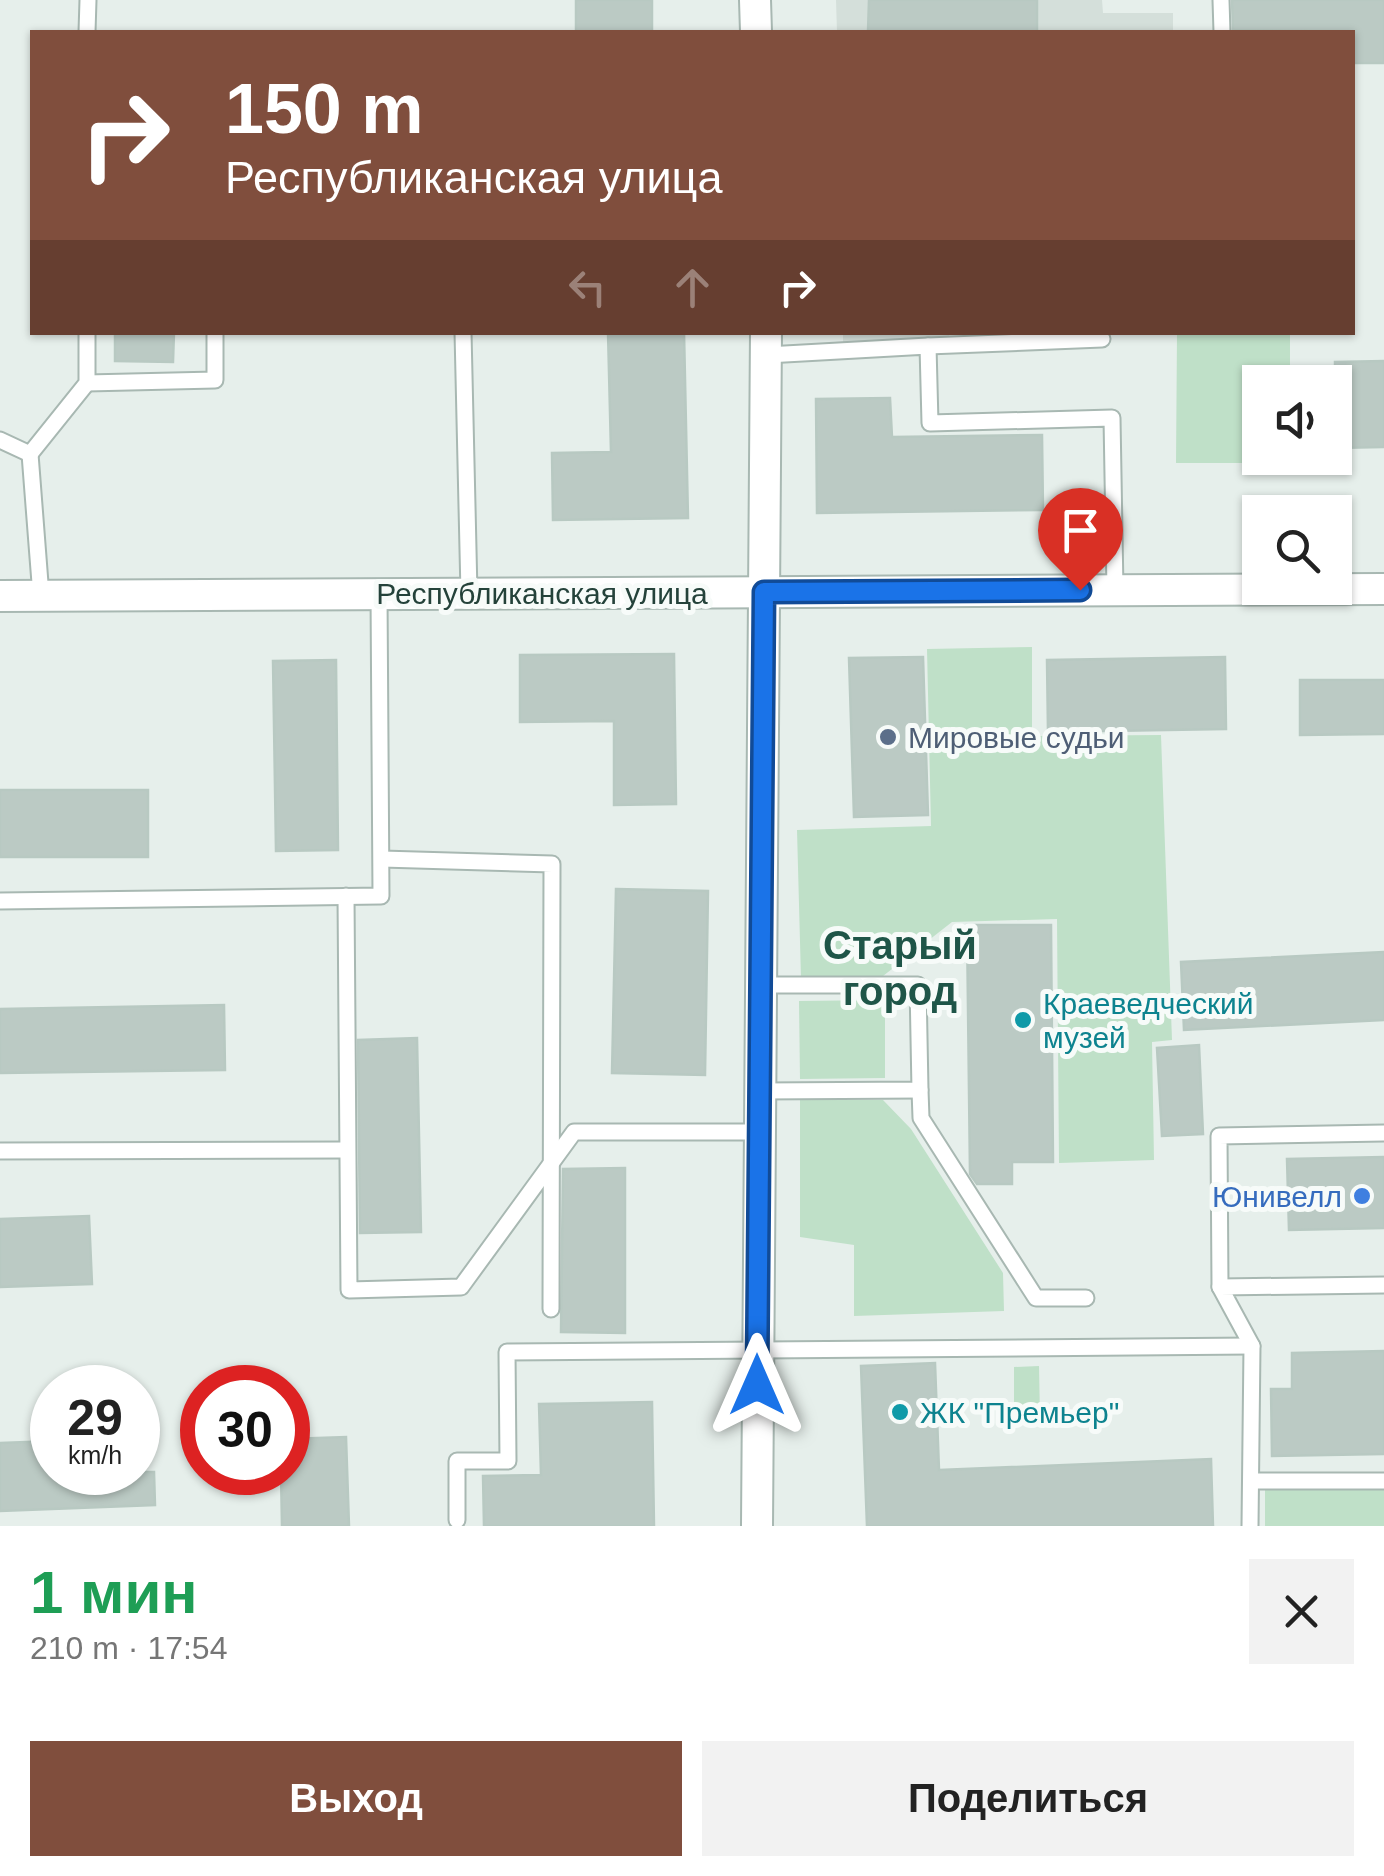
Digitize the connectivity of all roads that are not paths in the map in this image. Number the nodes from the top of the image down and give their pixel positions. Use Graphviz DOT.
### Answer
graph roads {
  1 [pos="88,0"];
  2 [pos="755,0"];
  3 [pos="1220,0"];
  4 [pos="87,30"];
  5 [pos="756,30"];
  6 [pos="1222,30"];
  7 [pos="88,335"];
  8 [pos="215,335"];
  9 [pos="463,335"];
  10 [pos="1102,339"];
  11 [pos="767,344"];
  12 [pos="928,346"];
  13 [pos="87,383"];
  14 [pos="0,440"];
  15 [pos="30,454"];
  16 [pos="1384,588"];
  17 [pos="1115,590"];
  18 [pos="764,592"];
  19 [pos="469,593"];
  20 [pos="379,594"];
  21 [pos="0,596"];
  22 [pos="41,596"];
  23 [pos="382,859"];
  24 [pos="346,896"];
  25 [pos="0,902"];
  26 [pos="761,985"];
  27 [pos="920,1090"];
  28 [pos="760,1091"];
  29 [pos="552,1124"];
  30 [pos="574,1132"];
  31 [pos="759,1132"];
  32 [pos="1384,1133"];
  33 [pos="347,1150"];
  34 [pos="0,1151"];
  35 [pos="552,1162"];
  36 [pos="1384,1284"];
  37 [pos="1220,1287"];
  38 [pos="1086,1298"];
  39 [pos="551,1309"];
  40 [pos="1252,1346"];
  41 [pos="757,1350"];
  42 [pos="1251,1481"];
  43 [pos="1384,1481"];
  44 [pos="457,1520"];
  45 [pos="757,1526"];
  46 [pos="1250,1526"];
  1 -- 4 [label="lane"];
  2 -- 5 [label="street"];
  3 -- 6 [label="lane"];
  7 -- 13 [label="lane"];
  8 -- 13 [label="lane"];
  9 -- 19 [label="lane"];
  10 -- 12 [label="lane"];
  11 -- 12 [label="lane"];
  11 -- 18 [label="street"];
  12 -- 17 [label="lane"];
  13 -- 15 [label="lane"];
  14 -- 15 [label="lane"];
  15 -- 22 [label="lane"];
  16 -- 17 [label="street, Республиканская улица"];
  17 -- 18 [label="street, Республиканская улица"];
  18 -- 19 [label="street, Республиканская улица"];
  18 -- 26 [label="street"];
  19 -- 20 [label="street, Республиканская улица"];
  20 -- 22 [label="street, Республиканская улица"];
  20 -- 23 [label="lane"];
  21 -- 22 [label="street, Республиканская улица"];
  23 -- 24 [label="lane"];
  23 -- 29 [label="lane"];
  24 -- 25 [label="lane"];
  24 -- 33 [label="lane"];
  26 -- 27 [label="lane"];
  26 -- 28 [label="street"];
  27 -- 28 [label="lane"];
  27 -- 38 [label="lane"];
  28 -- 31 [label="street"];
  29 -- 30 [label="lane"];
  29 -- 35 [label="lane"];
  30 -- 31 [label="lane"];
  30 -- 35 [label="lane"];
  31 -- 41 [label="street"];
  32 -- 37 [label="lane"];
  33 -- 34 [label="lane"];
  33 -- 35 [label="lane"];
  35 -- 39 [label="lane"];
  36 -- 37 [label="lane"];
  37 -- 40 [label="lane"];
  40 -- 41 [label="lane"];
  40 -- 42 [label="lane"];
  41 -- 44 [label="lane"];
  41 -- 45 [label="street"];
  42 -- 43 [label="lane"];
  42 -- 46 [label="lane"];
}
